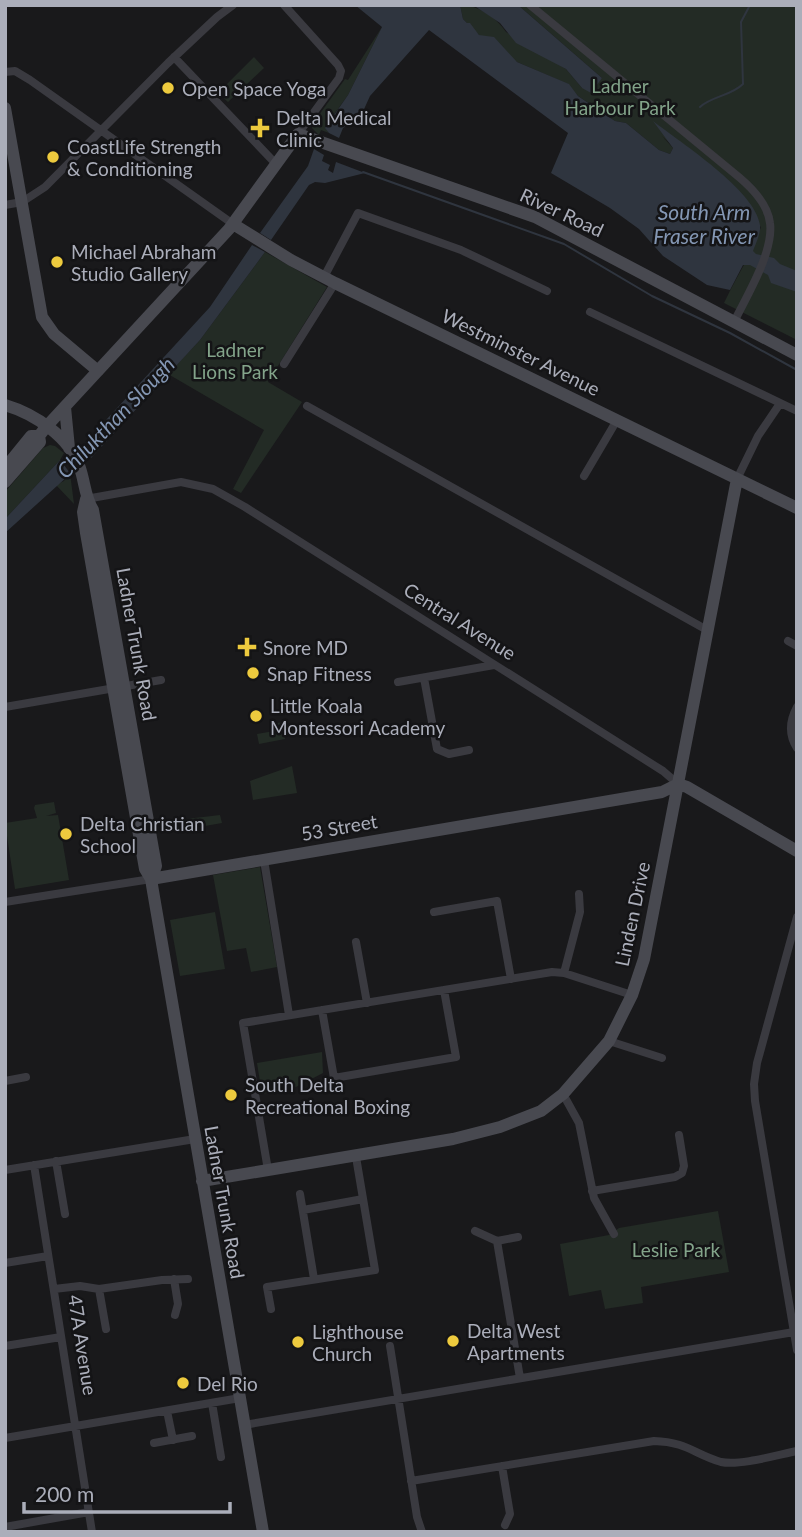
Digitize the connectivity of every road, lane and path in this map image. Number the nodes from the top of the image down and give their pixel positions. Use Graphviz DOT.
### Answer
graph roads {
  1 [pos="233,5"];
  2 [pos="284,5"];
  3 [pos="530,5"];
  4 [pos="174,57"];
  5 [pos="5,72"];
  6 [pos="5,108"];
  7 [pos="102,132"];
  8 [pos="298,134"];
  9 [pos="8,141"];
  10 [pos="276,164"];
  11 [pos="22,202"];
  12 [pos="5,205"];
  13 [pos="233,223"];
  14 [pos="329,280"];
  15 [pos="547,291"];
  16 [pos="590,312"];
  17 [pos="734,322"];
  18 [pos="797,355"];
  19 [pos="284,364"];
  20 [pos="98,371"];
  21 [pos="5,405"];
  22 [pos="779,405"];
  23 [pos="307,406"];
  24 [pos="65,407"];
  25 [pos="797,411"];
  26 [pos="617,420"];
  27 [pos="43,431"];
  28 [pos="69,448"];
  29 [pos="5,468"];
  30 [pos="584,476"];
  31 [pos="737,479"];
  32 [pos="5,482"];
  33 [pos="86,499"];
  34 [pos="797,509"];
  35 [pos="707,630"];
  36 [pos="788,641"];
  37 [pos="797,646"];
  38 [pos="494,665"];
  39 [pos="424,678"];
  40 [pos="161,680"];
  41 [pos="398,682"];
  42 [pos="119,688"];
  43 [pos="797,706"];
  44 [pos="5,707"];
  45 [pos="797,748"];
  46 [pos="469,750"];
  47 [pos="678,784"];
  48 [pos="797,851"];
  49 [pos="264,860"];
  50 [pos="151,879"];
  51 [pos="579,894"];
  52 [pos="5,902"];
  53 [pos="434,912"];
  54 [pos="797,917"];
  55 [pos="356,942"];
  56 [pos="564,973"];
  57 [pos="511,979"];
  58 [pos="444,990"];
  59 [pos="632,995"];
  60 [pos="367,1003"];
  61 [pos="322,1010"];
  62 [pos="289,1015"];
  63 [pos="609,1041"];
  64 [pos="662,1058"];
  65 [pos="26,1077"];
  66 [pos="5,1081"];
  67 [pos="562,1094"];
  68 [pos="679,1135"];
  69 [pos="195,1139"];
  70 [pos="356,1157"];
  71 [pos="56,1161"];
  72 [pos="34,1165"];
  73 [pos="5,1170"];
  74 [pos="268,1170"];
  75 [pos="202,1181"];
  76 [pos="592,1191"];
  77 [pos="300,1194"];
  78 [pos="363,1199"];
  79 [pos="303,1210"];
  80 [pos="65,1214"];
  81 [pos="475,1231"];
  82 [pos="614,1234"];
  83 [pos="518,1237"];
  84 [pos="497,1241"];
  85 [pos="48,1256"];
  86 [pos="5,1263"];
  87 [pos="174,1279"];
  88 [pos="188,1279"];
  89 [pos="314,1279"];
  90 [pos="54,1289"];
  91 [pos="99,1289"];
  92 [pos="271,1310"];
  93 [pos="175,1315"];
  94 [pos="106,1329"];
  95 [pos="794,1332"];
  96 [pos="61,1337"];
  97 [pos="5,1346"];
  98 [pos="390,1346"];
  99 [pos="797,1350"];
  100 [pos="520,1378"];
  101 [pos="240,1398"];
  102 [pos="397,1399"];
  103 [pos="212,1403"];
  104 [pos="167,1410"];
  105 [pos="76,1425"];
  106 [pos="244,1425"];
  107 [pos="192,1436"];
  108 [pos="5,1438"];
  109 [pos="173,1440"];
  110 [pos="154,1443"];
  111 [pos="797,1451"];
  112 [pos="221,1458"];
  113 [pos="502,1466"];
  114 [pos="411,1481"];
  115 [pos="89,1512"];
  116 [pos="505,1525"];
  117 [pos="5,1527"];
  118 [pos="92,1532"];
  119 [pos="263,1532"];
  120 [pos="422,1532"];
  1 -- 4 [label="street"];
  2 -- 8 [label="street"];
  3 -- 17 [label="street"];
  4 -- 7 [label="street"];
  4 -- 10 [label="street"];
  5 -- 7 [label="street"];
  6 -- 9 [label="street"];
  7 -- 11 [label="street"];
  7 -- 13 [label="street"];
  8 -- 10 [label="street"];
  8 -- 17 [label="street, River Road"];
  9 -- 11 [label="street"];
  10 -- 13 [label="street"];
  11 -- 12 [label="street"];
  11 -- 20 [label="street"];
  13 -- 14 [label="street, Westminster Avenue"];
  13 -- 20 [label="street"];
  14 -- 15 [label="street"];
  14 -- 19 [label="street"];
  14 -- 26 [label="street, Westminster Avenue"];
  16 -- 22 [label="street"];
  17 -- 18 [label="street, River Road"];
  20 -- 24 [label="street"];
  21 -- 27 [label="street"];
  22 -- 25 [label="street"];
  22 -- 31 [label="street, Linden Drive"];
  23 -- 35 [label="street"];
  24 -- 27 [label="street"];
  24 -- 28 [label="street"];
  26 -- 30 [label="street"];
  26 -- 31 [label="street, Westminster Avenue"];
  27 -- 28 [label="street, Ladner Trunk Road"];
  27 -- 29 [label="street"];
  27 -- 32 [label="street"];
  28 -- 33 [label="street, Ladner Trunk Road"];
  31 -- 34 [label="street, Westminster Avenue"];
  31 -- 35 [label="street, Linden Drive"];
  33 -- 38 [label="street, Central Avenue"];
  33 -- 42 [label="street, Ladner Trunk Road"];
  35 -- 47 [label="street, Linden Drive"];
  36 -- 37 [label="street"];
  38 -- 39 [label="street"];
  38 -- 47 [label="street, Central Avenue"];
  39 -- 41 [label="street"];
  39 -- 46 [label="street"];
  40 -- 42 [label="street"];
  42 -- 44 [label="street"];
  42 -- 50 [label="street, Ladner Trunk Road"];
  43 -- 45 [label="street"];
  47 -- 48 [label="street, Central Avenue"];
  47 -- 49 [label="street, 53 Street"];
  47 -- 59 [label="street, Linden Drive"];
  49 -- 50 [label="street, 53 Street"];
  49 -- 62 [label="street"];
  50 -- 52 [label="street, 53 Street"];
  50 -- 69 [label="street, Ladner Trunk Road"];
  51 -- 56 [label="street"];
  53 -- 57 [label="street"];
  54 -- 95 [label="street"];
  55 -- 60 [label="street"];
  56 -- 57 [label="street"];
  56 -- 59 [label="street"];
  57 -- 58 [label="street"];
  58 -- 60 [label="street"];
  58 -- 61 [label="street"];
  59 -- 63 [label="street, Linden Drive"];
  60 -- 61 [label="street"];
  61 -- 62 [label="street"];
  62 -- 74 [label="street"];
  63 -- 64 [label="street"];
  63 -- 67 [label="street, Linden Drive"];
  65 -- 66 [label="street"];
  67 -- 70 [label="street, Linden Drive"];
  67 -- 76 [label="street"];
  68 -- 76 [label="street"];
  69 -- 71 [label="street"];
  69 -- 75 [label="street, Ladner Trunk Road"];
  70 -- 74 [label="street, Linden Drive"];
  70 -- 78 [label="street"];
  71 -- 72 [label="street"];
  71 -- 80 [label="street"];
  72 -- 73 [label="street"];
  72 -- 85 [label="street, 47A Avenue"];
  74 -- 75 [label="street, Linden Drive"];
  75 -- 101 [label="street, Ladner Trunk Road"];
  76 -- 82 [label="street"];
  77 -- 79 [label="street"];
  78 -- 79 [label="street"];
  78 -- 89 [label="street"];
  79 -- 89 [label="street"];
  81 -- 84 [label="street"];
  83 -- 84 [label="street"];
  84 -- 100 [label="street"];
  85 -- 86 [label="street"];
  85 -- 90 [label="street, 47A Avenue"];
  87 -- 88 [label="street"];
  87 -- 91 [label="street"];
  87 -- 93 [label="street"];
  89 -- 92 [label="street"];
  90 -- 91 [label="street"];
  90 -- 96 [label="street, 47A Avenue"];
  91 -- 94 [label="street"];
  95 -- 99 [label="street"];
  95 -- 100 [label="street"];
  96 -- 97 [label="street"];
  96 -- 105 [label="street, 47A Avenue"];
  98 -- 102 [label="street"];
  100 -- 102 [label="street"];
  101 -- 103 [label="street"];
  101 -- 106 [label="street, Ladner Trunk Road"];
  102 -- 106 [label="street"];
  102 -- 114 [label="street"];
  103 -- 104 [label="street"];
  103 -- 112 [label="street"];
  104 -- 105 [label="street"];
  104 -- 109 [label="street"];
  105 -- 108 [label="street"];
  105 -- 115 [label="street, 47A Avenue"];
  106 -- 119 [label="street, Ladner Trunk Road"];
  107 -- 109 [label="street"];
  109 -- 110 [label="street"];
  111 -- 113 [label="street"];
  113 -- 114 [label="street"];
  113 -- 116 [label="street"];
  114 -- 120 [label="street"];
  115 -- 117 [label="street"];
  115 -- 118 [label="street, 47A Avenue"];
}
